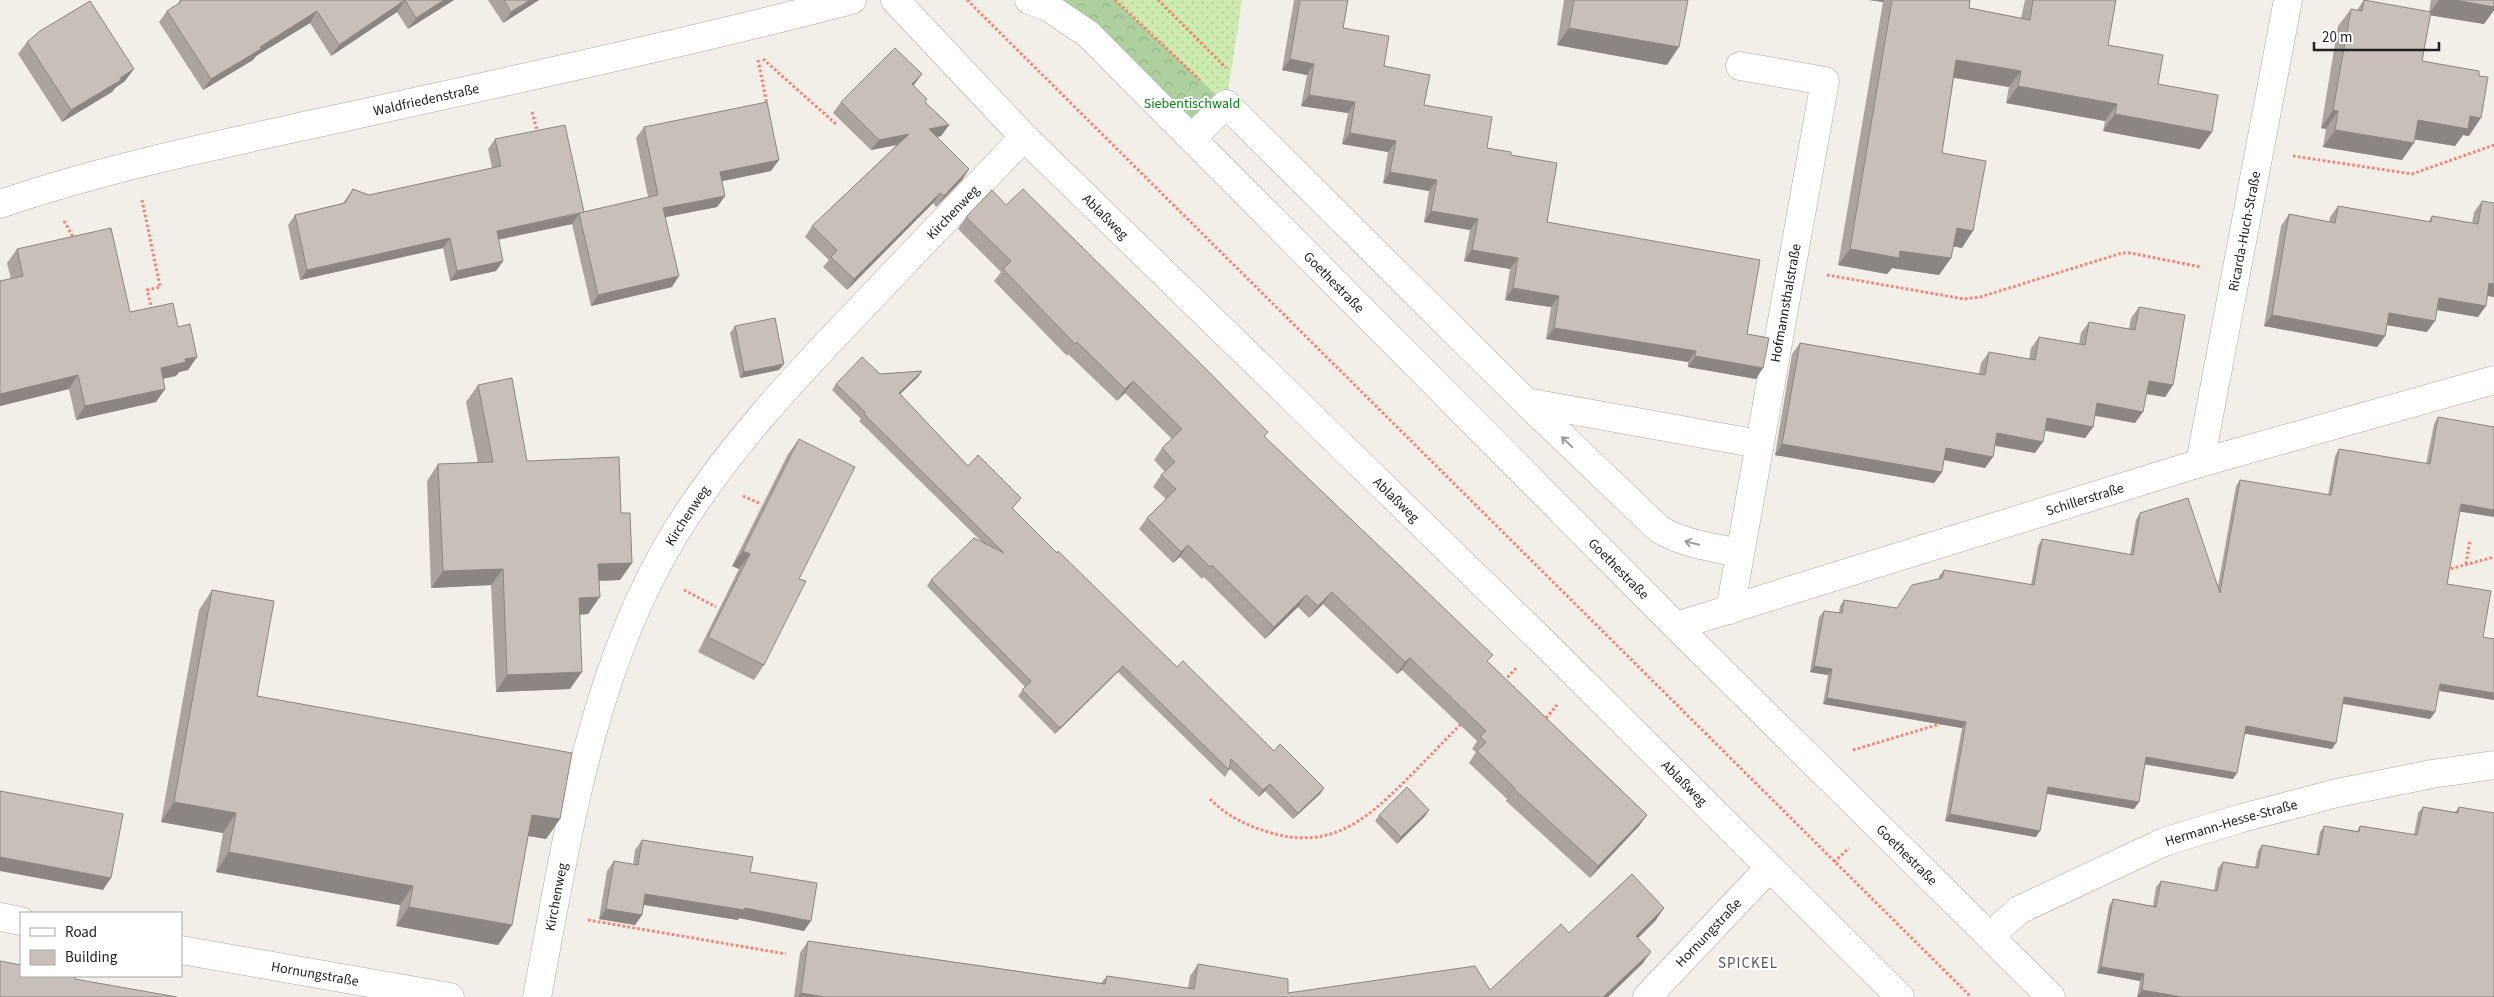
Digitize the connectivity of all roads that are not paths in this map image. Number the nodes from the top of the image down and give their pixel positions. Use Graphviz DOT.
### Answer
graph roads {
  1 [pos="852,0"];
  2 [pos="895,0"];
  3 [pos="1029,0"];
  4 [pos="2288,0"];
  5 [pos="1740,66"];
  6 [pos="1024,137"];
  7 [pos="1192,138"];
  8 [pos="0,204"];
  9 [pos="2494,380"];
  10 [pos="1526,402"];
  11 [pos="1759,444"];
  12 [pos="2200,463"];
  13 [pos="1739,553"];
  14 [pos="1730,610"];
  15 [pos="1676,626"];
  16 [pos="2494,765"];
  17 [pos="1769,868"];
  18 [pos="0,917"];
  19 [pos="20,921"];
  20 [pos="1990,936"];
  21 [pos="182,950"];
  22 [pos="450,997"];
  23 [pos="537,997"];
  24 [pos="1647,997"];
  25 [pos="1900,997"];
  26 [pos="2051,997"];
  1 -- 8 [label="street, Waldfriedenstraße"];
  2 -- 6 [label="street, Ablaßweg"];
  3 -- 7 [label="street, Goethestraße"];
  4 -- 12 [label="street, Ricarda-Huch-Straße"];
  5 -- 11 [label="street, Hofmannsthalstraße"];
  6 -- 17 [label="street, Ablaßweg"];
  6 -- 23 [label="street, Kirchenweg"];
  7 -- 10 [label="street"];
  7 -- 15 [label="street, Goethestraße"];
  9 -- 12 [label="street, Schillerstraße"];
  10 -- 11 [label="street"];
  13 -- 10 [label="street, one-way"];
  11 -- 13 [label="street, Hofmannsthalstraße"];
  12 -- 14 [label="street, Schillerstraße"];
  13 -- 14 [label="street, Hofmannsthalstraße"];
  14 -- 15 [label="street, Schillerstraße"];
  15 -- 20 [label="street, Goethestraße"];
  16 -- 20 [label="street, Hermann-Hesse-Straße"];
  17 -- 24 [label="street, Hornungstraße"];
  17 -- 25 [label="street, Ablaßweg"];
  18 -- 19 [label="street"];
  20 -- 26 [label="street, Goethestraße"];
  21 -- 22 [label="street, Hornungstraße"];
}
